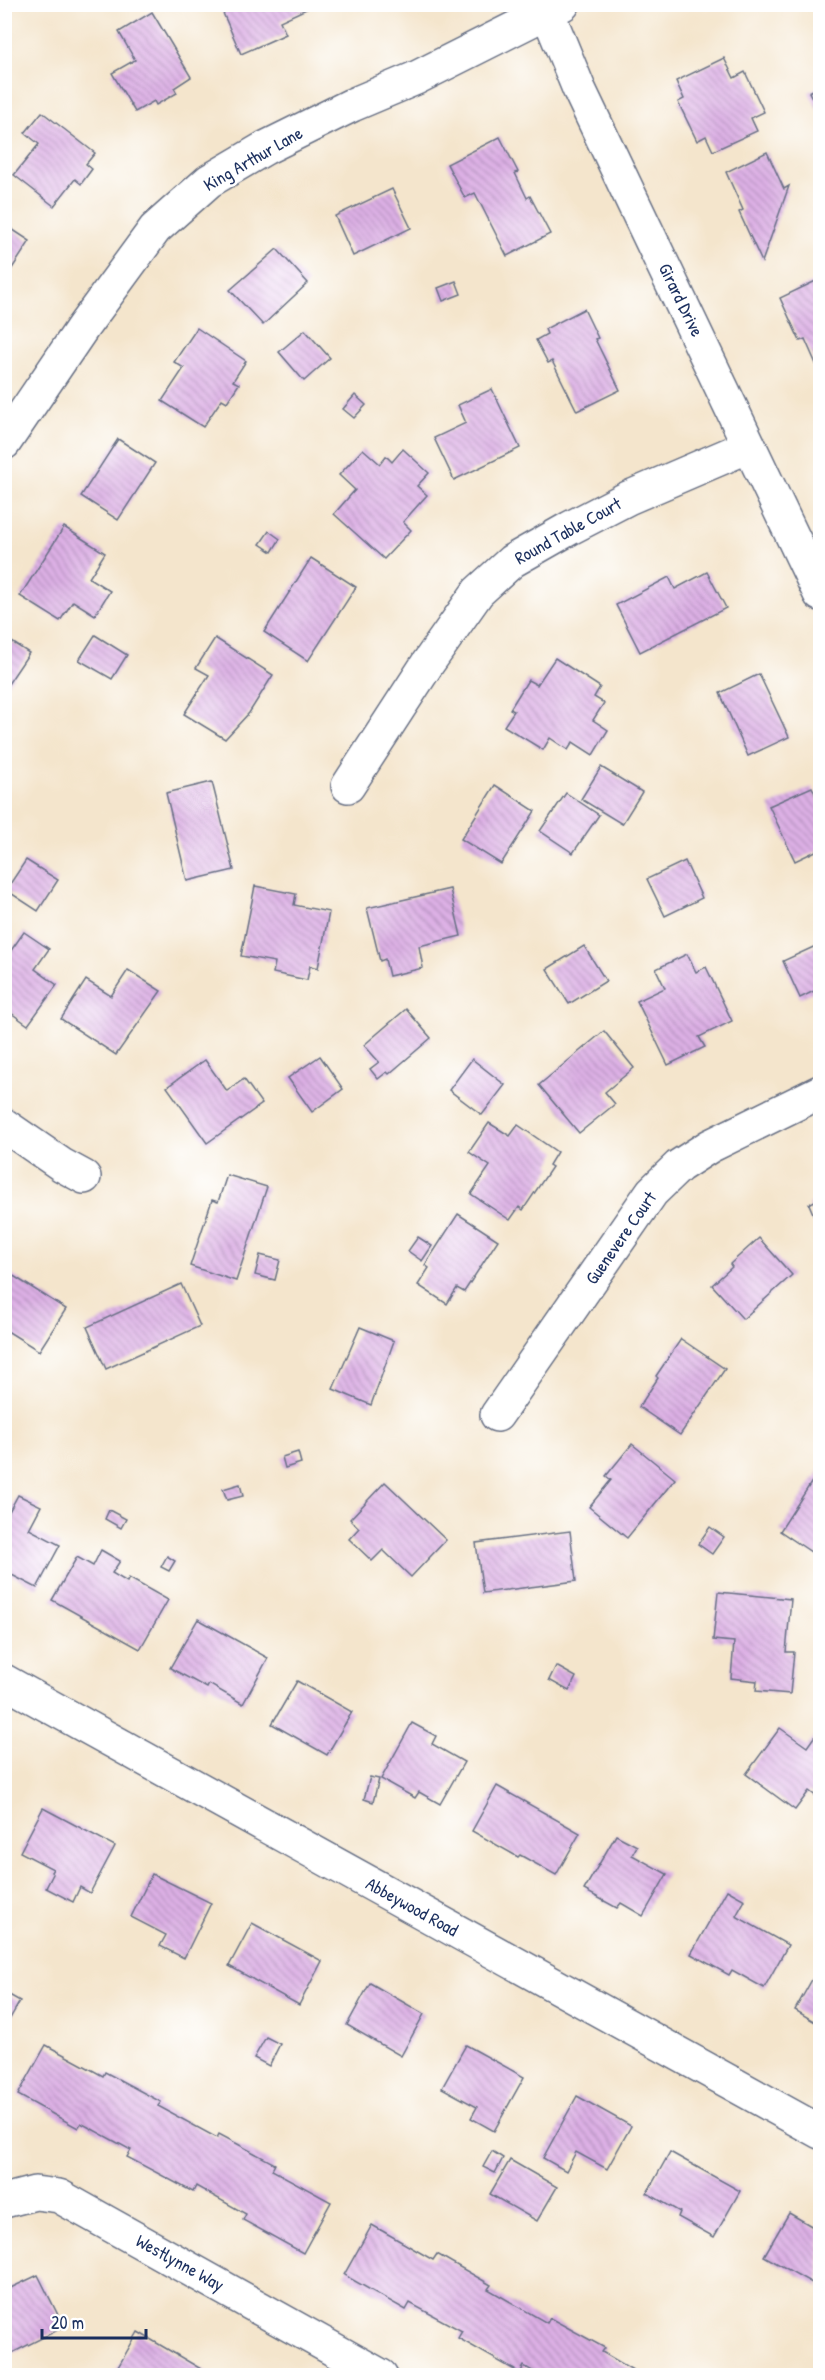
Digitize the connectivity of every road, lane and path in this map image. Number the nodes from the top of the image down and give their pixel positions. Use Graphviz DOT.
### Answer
graph roads {
  1 [pos="551,7"];
  2 [pos="4,443"];
  3 [pos="749,446"];
  4 [pos="820,594"];
  5 [pos="348,786"];
  6 [pos="820,1092"];
  7 [pos="4,1125"];
  8 [pos="84,1177"];
  9 [pos="497,1415"];
  10 [pos="4,1681"];
  11 [pos="820,2132"];
  12 [pos="4,2200"];
  13 [pos="381,2376"];
  1 -- 2 [label="street, King Arthur Lane"];
  1 -- 3 [label="street, Girard Drive"];
  3 -- 4 [label="street, Girard Drive"];
  3 -- 5 [label="street, Round Table Court"];
  6 -- 9 [label="street, Guenevere Court"];
  7 -- 8 [label="street"];
  10 -- 11 [label="street, Abbeywood Road"];
  12 -- 13 [label="street, Westlynne Way"];
}
